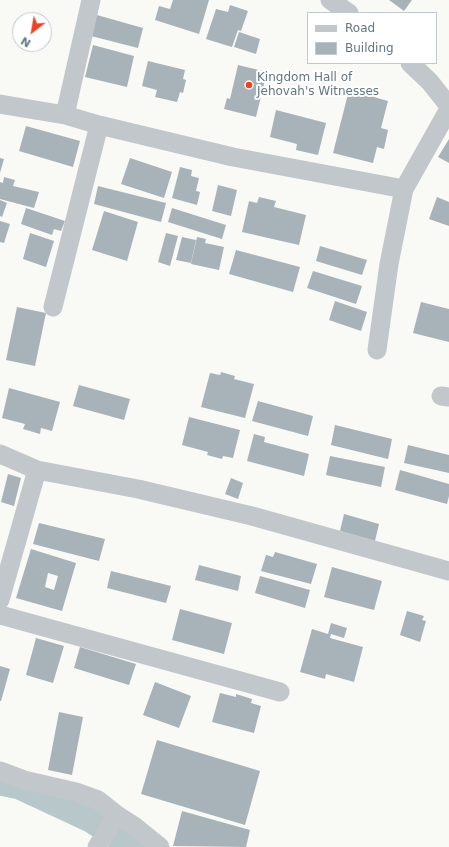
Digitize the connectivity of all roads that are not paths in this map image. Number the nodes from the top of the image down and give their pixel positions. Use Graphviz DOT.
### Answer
graph roads {
  1 [pos="91,0"];
  2 [pos="330,0"];
  3 [pos="348,12"];
  4 [pos="411,64"];
  5 [pos="0,104"];
  6 [pos="449,106"];
  7 [pos="449,109"];
  8 [pos="65,115"];
  9 [pos="99,125"];
  10 [pos="404,189"];
  11 [pos="53,307"];
  12 [pos="377,350"];
  13 [pos="0,454"];
  14 [pos="37,470"];
  15 [pos="449,571"];
  16 [pos="0,600"];
  17 [pos="0,615"];
  18 [pos="280,692"];
  19 [pos="0,771"];
  20 [pos="115,818"];
  21 [pos="97,847"];
  22 [pos="160,847"];
  1 -- 8 [label="street"];
  2 -- 3 [label="street"];
  4 -- 6 [label="street"];
  5 -- 8 [label="street"];
  7 -- 10 [label="street"];
  8 -- 9 [label="street"];
  9 -- 10 [label="street"];
  9 -- 11 [label="street"];
  10 -- 12 [label="street"];
  13 -- 14 [label="street"];
  14 -- 15 [label="street"];
  14 -- 16 [label="street"];
  17 -- 18 [label="street"];
  19 -- 20 [label="street"];
  20 -- 21 [label="street"];
  20 -- 22 [label="street"];
}
